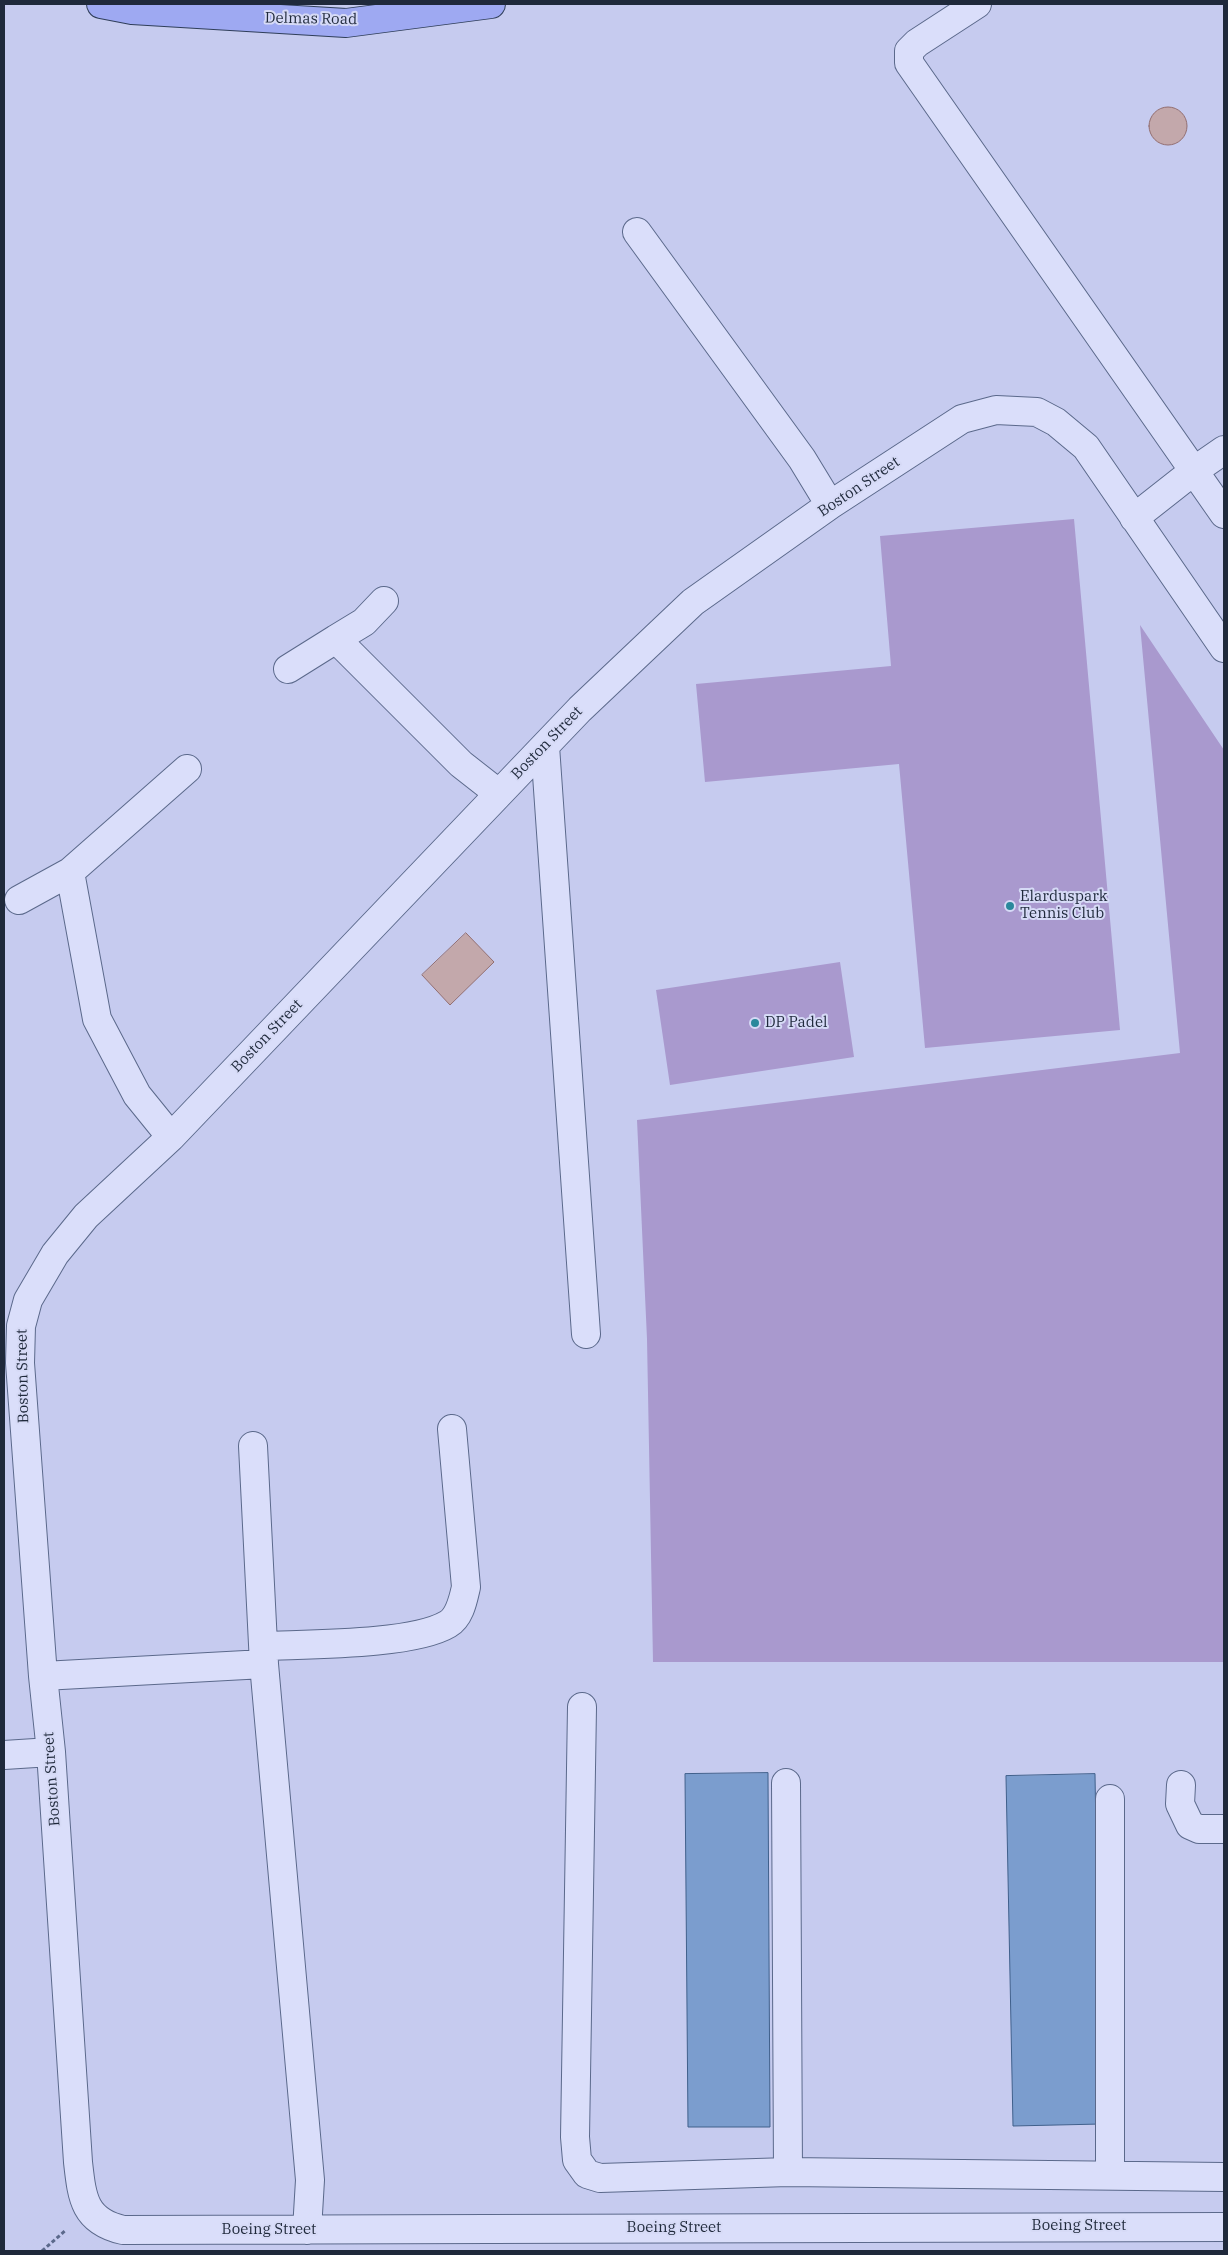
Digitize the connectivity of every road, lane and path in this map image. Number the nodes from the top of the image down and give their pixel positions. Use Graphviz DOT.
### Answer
graph roads {
  1 [pos="101,4"];
  2 [pos="491,4"];
  3 [pos="977,4"];
  4 [pos="637,232"];
  5 [pos="1224,450"];
  6 [pos="1195,470"];
  7 [pos="830,506"];
  8 [pos="1224,514"];
  9 [pos="1134,518"];
  10 [pos="384,601"];
  11 [pos="336,639"];
  12 [pos="1224,648"];
  13 [pos="288,669"];
  14 [pos="545,746"];
  15 [pos="187,769"];
  16 [pos="498,793"];
  17 [pos="70,872"];
  18 [pos="19,900"];
  19 [pos="170,1137"];
  20 [pos="586,1334"];
  21 [pos="452,1429"];
  22 [pos="253,1446"];
  23 [pos="264,1655"];
  24 [pos="43,1676"];
  25 [pos="582,1707"];
  26 [pos="51,1752"];
  27 [pos="4,1755"];
  28 [pos="786,1783"];
  29 [pos="1180,1785"];
  30 [pos="1110,1799"];
  31 [pos="1224,1829"];
  32 [pos="788,2172"];
  33 [pos="1110,2175"];
  34 [pos="1224,2177"];
  35 [pos="1224,2227"];
  36 [pos="123,2230"];
  37 [pos="307,2230"];
  1 -- 2 [label="main road, Delmas Road"];
  3 -- 6 [label="street"];
  4 -- 7 [label="street"];
  5 -- 6 [label="street"];
  6 -- 8 [label="street"];
  6 -- 9 [label="street"];
  7 -- 9 [label="street, Boston Street"];
  7 -- 14 [label="street, Boston Street"];
  9 -- 12 [label="street, Boston Street"];
  10 -- 11 [label="street"];
  11 -- 13 [label="street"];
  11 -- 16 [label="street"];
  14 -- 16 [label="street, Boston Street"];
  14 -- 20 [label="street"];
  15 -- 17 [label="street"];
  16 -- 19 [label="street, Boston Street"];
  17 -- 18 [label="street"];
  17 -- 19 [label="street"];
  19 -- 24 [label="street, Boston Street"];
  21 -- 23 [label="street"];
  22 -- 23 [label="street"];
  23 -- 24 [label="street"];
  23 -- 37 [label="street"];
  24 -- 26 [label="street, Boston Street"];
  25 -- 32 [label="street"];
  26 -- 27 [label="street"];
  26 -- 36 [label="street, Boston Street"];
  28 -- 32 [label="street"];
  29 -- 31 [label="street"];
  30 -- 33 [label="street"];
  32 -- 33 [label="street"];
  33 -- 34 [label="street"];
  35 -- 37 [label="street, Boeing Street"];
  36 -- 37 [label="street, Boeing Street"];
}
